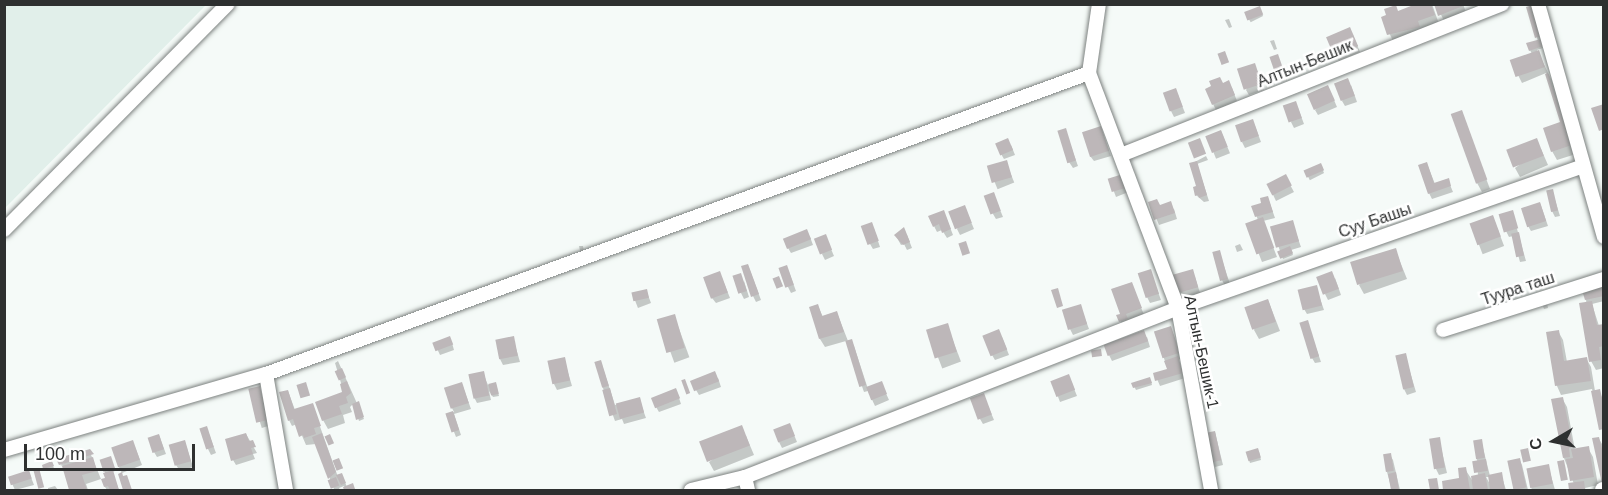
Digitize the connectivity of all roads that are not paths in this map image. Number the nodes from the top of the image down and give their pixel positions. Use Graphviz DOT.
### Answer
graph roads {
  1 [pos="228,4"];
  2 [pos="1099,4"];
  3 [pos="1502,4"];
  4 [pos="1538,4"];
  5 [pos="1477,9"];
  6 [pos="1089,73"];
  7 [pos="1121,155"];
  8 [pos="1583,166"];
  9 [pos="4,230"];
  10 [pos="1604,237"];
  11 [pos="1604,279"];
  12 [pos="1178,308"];
  13 [pos="1443,330"];
  14 [pos="266,374"];
  15 [pos="4,450"];
  16 [pos="747,484"];
  17 [pos="286,490"];
  18 [pos="691,490"];
  19 [pos="1211,490"];
  1 -- 9 [label="street"];
  2 -- 6 [label="street"];
  3 -- 5 [label="street, Алтын-Бешик"];
  4 -- 8 [label="street"];
  5 -- 7 [label="street, Алтын-Бешик"];
  6 -- 7 [label="street, Алтын-Бешик-1"];
  6 -- 14 [label="street"];
  7 -- 12 [label="street, Алтын-Бешик-1"];
  8 -- 10 [label="street"];
  8 -- 12 [label="street, Суу Башы"];
  11 -- 13 [label="street, Туура таш"];
  12 -- 16 [label="street, Суу Башы"];
  12 -- 19 [label="street, Алтын-Бешик-1"];
  14 -- 15 [label="street"];
  14 -- 17 [label="street"];
  16 -- 18 [label="street, Суу Башы"];
}
